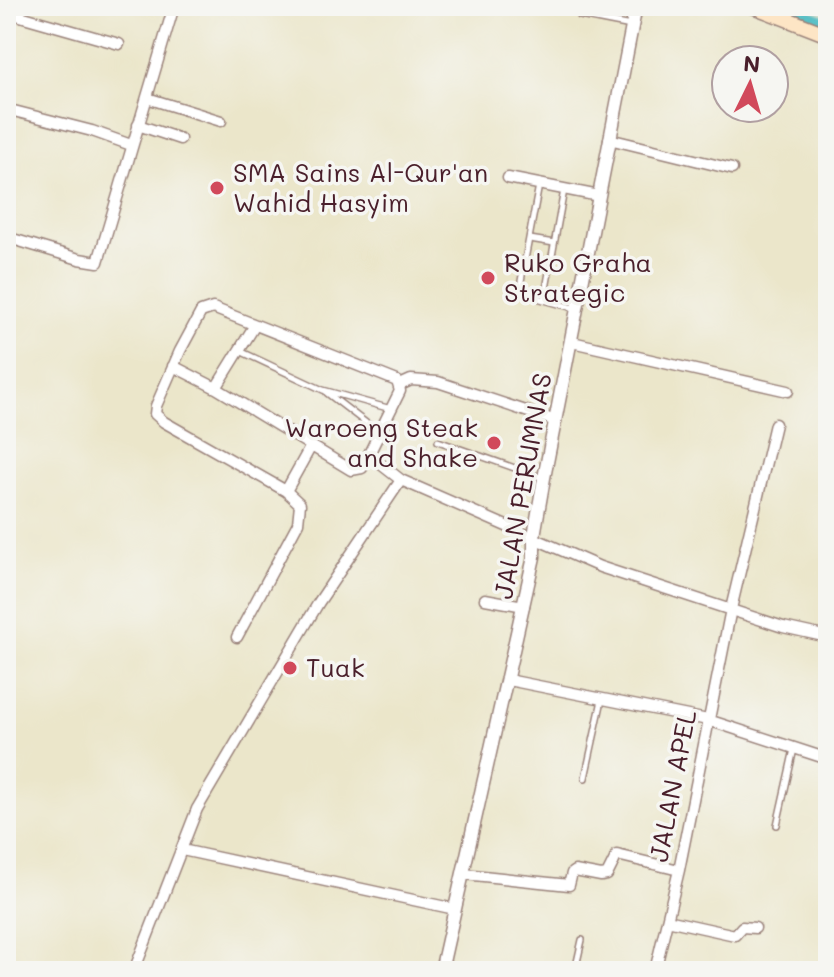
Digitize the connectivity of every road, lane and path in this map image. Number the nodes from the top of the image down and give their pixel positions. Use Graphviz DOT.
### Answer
graph roads {
  1 [pos="174,6"];
  2 [pos="636,6"];
  3 [pos="753,6"];
  4 [pos="6,12"];
  5 [pos="580,16"];
  6 [pos="632,26"];
  7 [pos="828,35"];
  8 [pos="119,44"];
  9 [pos="147,98"];
  10 [pos="6,109"];
  11 [pos="221,121"];
  12 [pos="138,125"];
  13 [pos="180,139"];
  14 [pos="609,139"];
  15 [pos="131,145"];
  16 [pos="732,169"];
  17 [pos="508,178"];
  18 [pos="539,184"];
  19 [pos="565,189"];
  20 [pos="599,196"];
  21 [pos="6,237"];
  22 [pos="530,239"];
  23 [pos="554,243"];
  24 [pos="544,300"];
  25 [pos="578,310"];
  26 [pos="255,325"];
  27 [pos="572,342"];
  28 [pos="239,351"];
  29 [pos="173,366"];
  30 [pos="400,385"];
  31 [pos="216,388"];
  32 [pos="323,390"];
  33 [pos="788,391"];
  34 [pos="391,409"];
  35 [pos="556,421"];
  36 [pos="775,424"];
  37 [pos="379,433"];
  38 [pos="438,441"];
  39 [pos="311,446"];
  40 [pos="369,455"];
  41 [pos="544,478"];
  42 [pos="401,480"];
  43 [pos="286,491"];
  44 [pos="534,536"];
  45 [pos="485,599"];
  46 [pos="524,606"];
  47 [pos="731,609"];
  48 [pos="237,637"];
  49 [pos="828,637"];
  50 [pos="508,680"];
  51 [pos="602,699"];
  52 [pos="708,720"];
  53 [pos="794,748"];
  54 [pos="828,759"];
  55 [pos="585,778"];
  56 [pos="777,825"];
  57 [pos="182,850"];
  58 [pos="679,870"];
  59 [pos="464,874"];
  60 [pos="455,909"];
  61 [pos="667,920"];
  62 [pos="755,928"];
  63 [pos="582,940"];
  64 [pos="134,971"];
  65 [pos="444,971"];
  66 [pos="575,971"];
  67 [pos="655,971"];
  1 -- 9 [label="street"];
  2 -- 6 [label="street, JALAN PERUMNAS"];
  3 -- 7 [label="main road"];
  4 -- 8 [label="street"];
  5 -- 6 [label="lane"];
  6 -- 14 [label="street, JALAN PERUMNAS"];
  9 -- 11 [label="street"];
  9 -- 12 [label="street"];
  10 -- 15 [label="street"];
  12 -- 13 [label="street"];
  12 -- 15 [label="street"];
  14 -- 16 [label="street"];
  14 -- 20 [label="street, JALAN PERUMNAS"];
  15 -- 21 [label="street"];
  17 -- 18 [label="street"];
  18 -- 19 [label="street"];
  18 -- 22 [label="lane"];
  19 -- 20 [label="street"];
  19 -- 23 [label="lane"];
  20 -- 25 [label="street, JALAN PERUMNAS"];
  22 -- 23 [label="lane"];
  22 -- 24 [label="lane"];
  23 -- 24 [label="lane"];
  24 -- 25 [label="lane"];
  25 -- 27 [label="street, JALAN PERUMNAS"];
  26 -- 28 [label="street"];
  26 -- 29 [label="street"];
  26 -- 30 [label="street"];
  27 -- 33 [label="street"];
  27 -- 35 [label="street, JALAN PERUMNAS"];
  28 -- 31 [label="street"];
  28 -- 32 [label="lane"];
  29 -- 31 [label="street"];
  29 -- 43 [label="street"];
  30 -- 34 [label="street"];
  30 -- 35 [label="street"];
  31 -- 39 [label="street"];
  32 -- 34 [label="lane"];
  32 -- 37 [label="lane"];
  34 -- 37 [label="street"];
  35 -- 41 [label="street, JALAN PERUMNAS"];
  36 -- 47 [label="street, JALAN APEL"];
  37 -- 40 [label="street"];
  38 -- 41 [label="lane"];
  39 -- 40 [label="street"];
  39 -- 43 [label="street"];
  40 -- 42 [label="street"];
  41 -- 44 [label="street, JALAN PERUMNAS"];
  42 -- 44 [label="street"];
  42 -- 57 [label="street"];
  43 -- 48 [label="street"];
  44 -- 46 [label="street, JALAN PERUMNAS"];
  44 -- 47 [label="street"];
  45 -- 46 [label="street"];
  46 -- 50 [label="street, JALAN PERUMNAS"];
  47 -- 49 [label="street"];
  47 -- 52 [label="street, JALAN APEL"];
  50 -- 51 [label="street"];
  50 -- 59 [label="street, JALAN PERUMNAS"];
  51 -- 52 [label="street"];
  51 -- 55 [label="lane"];
  52 -- 53 [label="street"];
  52 -- 58 [label="street, JALAN APEL"];
  53 -- 54 [label="street"];
  53 -- 56 [label="lane"];
  57 -- 60 [label="street"];
  57 -- 64 [label="street"];
  58 -- 59 [label="street"];
  58 -- 61 [label="street, JALAN APEL"];
  59 -- 60 [label="street, JALAN PERUMNAS"];
  60 -- 65 [label="street, JALAN PERUMNAS"];
  61 -- 62 [label="street"];
  61 -- 67 [label="street, JALAN APEL"];
  63 -- 66 [label="lane"];
}
